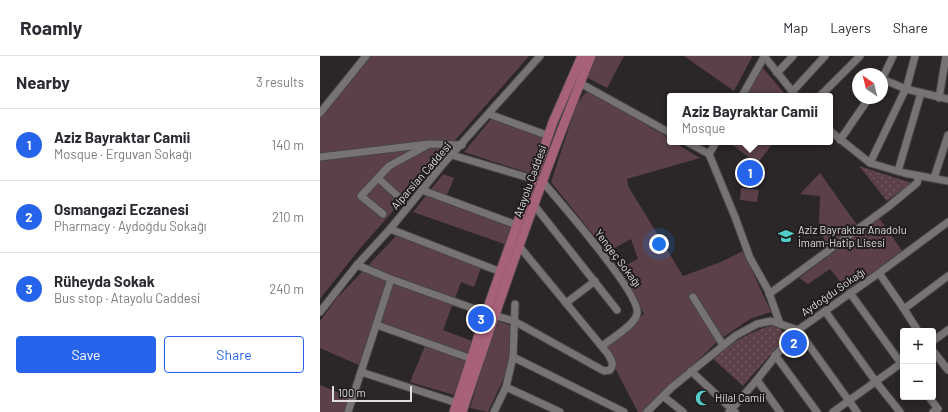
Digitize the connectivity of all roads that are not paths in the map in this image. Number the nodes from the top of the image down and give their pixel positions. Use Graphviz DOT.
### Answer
graph roads {
  1 [pos="366,56"];
  2 [pos="540,56"];
  3 [pos="582,56"];
  4 [pos="591,56"];
  5 [pos="764,56"];
  6 [pos="793,56"];
  7 [pos="825,56"];
  8 [pos="860,56"];
  9 [pos="893,56"];
  10 [pos="915,56"];
  11 [pos="946,56"];
  12 [pos="887,68"];
  13 [pos="777,73"];
  14 [pos="888,82"];
  15 [pos="580,83"];
  16 [pos="906,89"];
  17 [pos="744,93"];
  18 [pos="793,93"];
  19 [pos="795,93"];
  20 [pos="823,93"];
  21 [pos="921,93"];
  22 [pos="939,98"];
  23 [pos="948,99"];
  24 [pos="865,104"];
  25 [pos="320,112"];
  26 [pos="489,114"];
  27 [pos="667,131"];
  28 [pos="833,134"];
  29 [pos="948,135"];
  30 [pos="549,136"];
  31 [pos="840,140"];
  32 [pos="429,144"];
  33 [pos="462,145"];
  34 [pos="692,145"];
  35 [pos="714,145"];
  36 [pos="709,154"];
  37 [pos="452,155"];
  38 [pos="320,157"];
  39 [pos="870,163"];
  40 [pos="898,171"];
  41 [pos="919,176"];
  42 [pos="378,178"];
  43 [pos="934,178"];
  44 [pos="538,180"];
  45 [pos="948,181"];
  46 [pos="422,190"];
  47 [pos="401,199"];
  48 [pos="534,205"];
  49 [pos="382,214"];
  50 [pos="948,222"];
  51 [pos="517,225"];
  52 [pos="390,229"];
  53 [pos="519,246"];
  54 [pos="357,265"];
  55 [pos="501,272"];
  56 [pos="880,273"];
  57 [pos="948,276"];
  58 [pos="391,279"];
  59 [pos="595,282"];
  60 [pos="769,294"];
  61 [pos="850,294"];
  62 [pos="693,298"];
  63 [pos="566,302"];
  64 [pos="515,304"];
  65 [pos="904,309"];
  66 [pos="617,310"];
  67 [pos="825,311"];
  68 [pos="320,312"];
  69 [pos="490,314"];
  70 [pos="514,321"];
  71 [pos="780,324"];
  72 [pos="377,326"];
  73 [pos="916,328"];
  74 [pos="798,330"];
  75 [pos="948,330"];
  76 [pos="936,339"];
  77 [pos="724,345"];
  78 [pos="602,346"];
  79 [pos="775,355"];
  80 [pos="936,355"];
  81 [pos="513,357"];
  82 [pos="472,359"];
  83 [pos="900,361"];
  84 [pos="900,365"];
  85 [pos="948,370"];
  86 [pos="691,371"];
  87 [pos="361,372"];
  88 [pos="757,380"];
  89 [pos="876,382"];
  90 [pos="506,387"];
  91 [pos="663,396"];
  92 [pos="930,400"];
  93 [pos="848,401"];
  94 [pos="456,408"];
  95 [pos="935,410"];
  96 [pos="732,411"];
  97 [pos="348,412"];
  98 [pos="462,412"];
  99 [pos="494,412"];
  100 [pos="560,412"];
  101 [pos="624,412"];
  102 [pos="647,412"];
  103 [pos="683,412"];
  104 [pos="780,412"];
  105 [pos="817,412"];
  106 [pos="833,412"];
  107 [pos="857,412"];
  108 [pos="900,412"];
  1 -- 25 [label="street"];
  2 -- 26 [label="street, Alparslan Caddesi"];
  3 -- 30 [label="main road, Atayolu Caddesi"];
  4 -- 15 [label="main road, Atayolu Caddesi"];
  5 -- 13 [label="street"];
  5 -- 17 [label="street"];
  6 -- 13 [label="street"];
  7 -- 19 [label="street"];
  8 -- 20 [label="street"];
  9 -- 12 [label="street"];
  10 -- 16 [label="street"];
  11 -- 22 [label="street"];
  13 -- 18 [label="street"];
  14 -- 16 [label="street"];
  15 -- 27 [label="street"];
  15 -- 44 [label="main road, Atayolu Caddesi"];
  16 -- 21 [label="street"];
  16 -- 39 [label="street"];
  21 -- 22 [label="street"];
  21 -- 40 [label="street"];
  22 -- 23 [label="street"];
  24 -- 31 [label="street"];
  26 -- 30 [label="street"];
  26 -- 33 [label="street, Alparslan Caddesi"];
  28 -- 31 [label="street"];
  29 -- 43 [label="street"];
  30 -- 44 [label="main road, Atayolu Caddesi"];
  31 -- 39 [label="street"];
  32 -- 33 [label="street"];
  32 -- 38 [label="street"];
  32 -- 42 [label="street"];
  33 -- 37 [label="street, Alparslan Caddesi"];
  34 -- 36 [label="street"];
  35 -- 36 [label="street"];
  36 -- 60 [label="street"];
  37 -- 44 [label="street"];
  37 -- 46 [label="street, Alparslan Caddesi"];
  39 -- 40 [label="street"];
  40 -- 41 [label="street"];
  41 -- 43 [label="street"];
  41 -- 60 [label="street"];
  42 -- 47 [label="street"];
  42 -- 49 [label="street"];
  43 -- 45 [label="street"];
  44 -- 48 [label="main road, Atayolu Caddesi"];
  44 -- 51 [label="main road, Atayolu Caddesi"];
  44 -- 78 [label="street, Yengeç Sokağı"];
  46 -- 51 [label="street"];
  46 -- 52 [label="street, Alparslan Caddesi"];
  48 -- 53 [label="main road, Atayolu Caddesi"];
  48 -- 59 [label="street"];
  50 -- 56 [label="street, Aydoğdu Sokağı"];
  51 -- 55 [label="main road, Atayolu Caddesi"];
  52 -- 54 [label="street, Alparslan Caddesi"];
  52 -- 55 [label="street"];
  53 -- 63 [label="street"];
  53 -- 69 [label="main road, Atayolu Caddesi"];
  54 -- 58 [label="street"];
  54 -- 68 [label="street, Alparslan Caddesi"];
  55 -- 69 [label="main road, Atayolu Caddesi"];
  56 -- 61 [label="street, Aydoğdu Sokağı"];
  56 -- 65 [label="street"];
  57 -- 65 [label="street"];
  58 -- 69 [label="street"];
  58 -- 72 [label="street"];
  59 -- 63 [label="street"];
  59 -- 66 [label="street"];
  60 -- 71 [label="street"];
  61 -- 67 [label="street, Aydoğdu Sokağı"];
  61 -- 83 [label="street"];
  62 -- 77 [label="street"];
  63 -- 78 [label="street"];
  64 -- 70 [label="street"];
  65 -- 73 [label="street"];
  67 -- 74 [label="street, Aydoğdu Sokağı"];
  67 -- 89 [label="street"];
  69 -- 70 [label="street"];
  69 -- 82 [label="main road, Atayolu Caddesi"];
  69 -- 98 [label="main road, Atayolu Caddesi"];
  70 -- 78 [label="street"];
  70 -- 81 [label="street"];
  71 -- 74 [label="street"];
  71 -- 77 [label="street"];
  72 -- 82 [label="street"];
  72 -- 87 [label="street"];
  74 -- 79 [label="street, Aydoğdu Sokağı"];
  74 -- 93 [label="street"];
  75 -- 76 [label="street"];
  77 -- 86 [label="street"];
  79 -- 88 [label="street, Aydoğdu Sokağı"];
  79 -- 105 [label="street"];
  80 -- 85 [label="street"];
  81 -- 90 [label="street"];
  81 -- 101 [label="street"];
  82 -- 94 [label="main road, Atayolu Caddesi"];
  84 -- 89 [label="street"];
  86 -- 91 [label="street"];
  86 -- 96 [label="street"];
  87 -- 94 [label="street"];
  87 -- 97 [label="street"];
  88 -- 96 [label="street, Aydoğdu Sokağı"];
  88 -- 104 [label="street"];
  89 -- 93 [label="street"];
  89 -- 108 [label="street"];
  90 -- 99 [label="street"];
  90 -- 100 [label="street"];
  91 -- 102 [label="street"];
  91 -- 103 [label="street"];
  92 -- 95 [label="street"];
  93 -- 106 [label="street"];
  93 -- 107 [label="street"];
}
